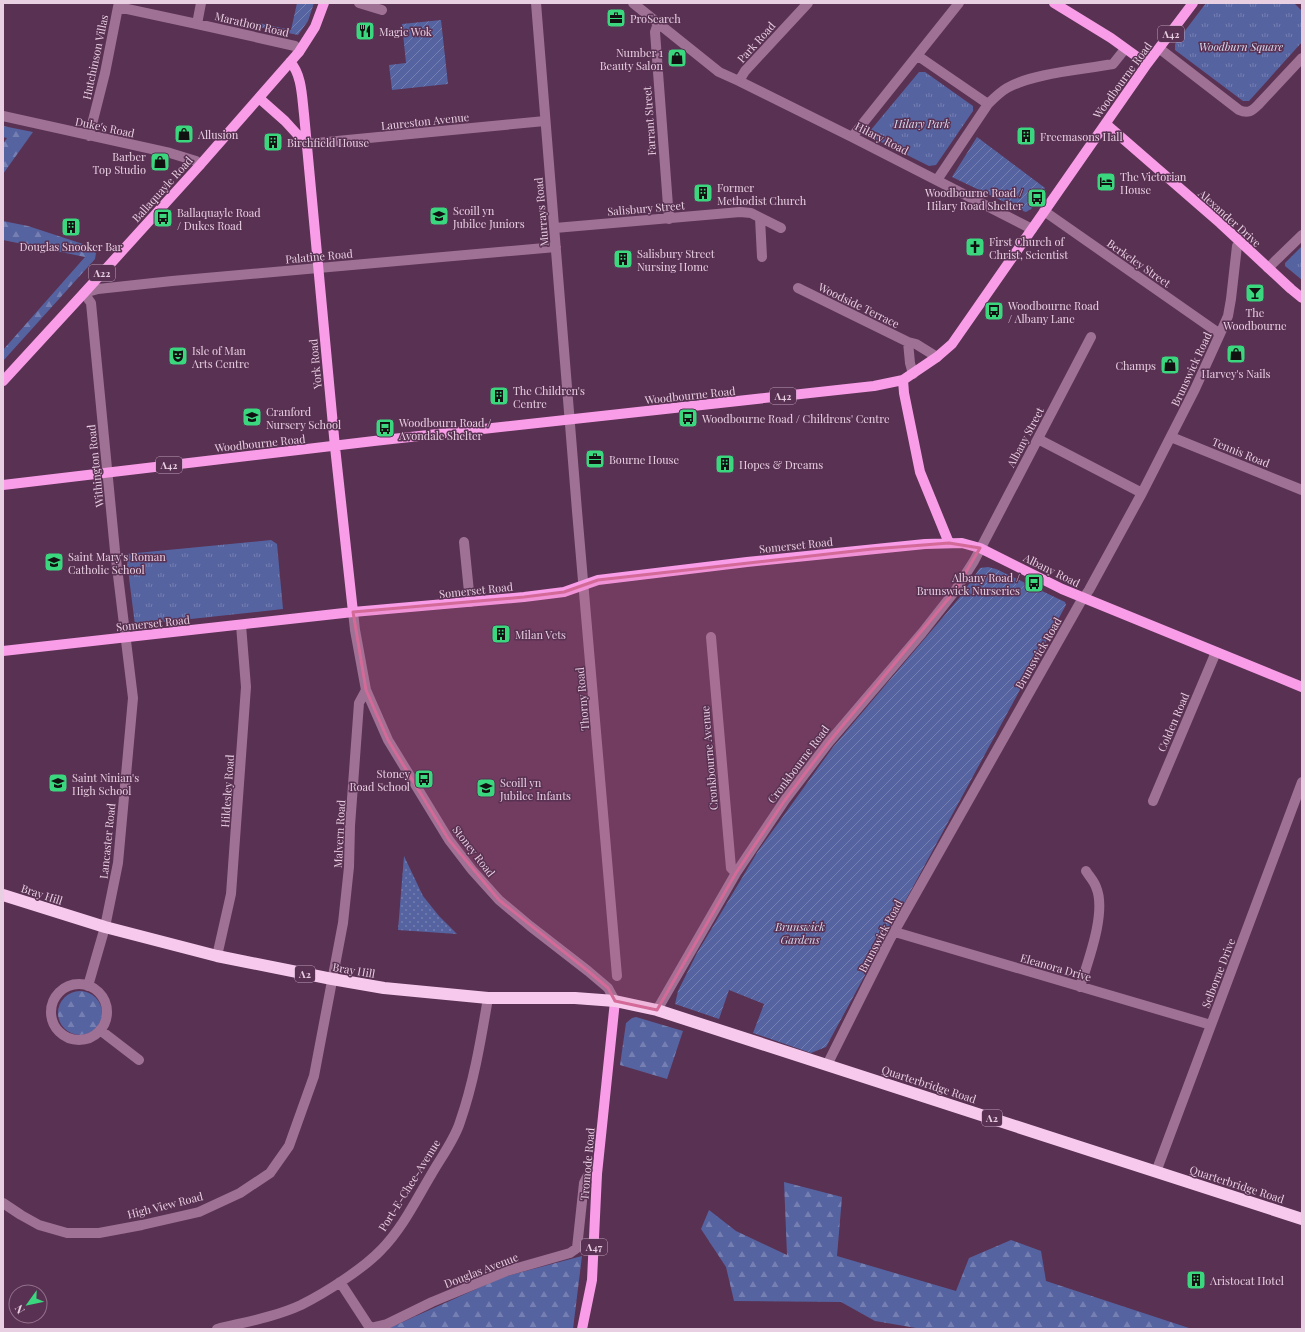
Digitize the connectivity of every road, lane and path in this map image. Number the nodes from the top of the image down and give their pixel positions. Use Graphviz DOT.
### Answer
graph roads {
  1 [pos="201,3"];
  2 [pos="324,3"];
  3 [pos="359,3"];
  4 [pos="536,3"];
  5 [pos="633,3"];
  6 [pos="808,3"];
  7 [pos="959,3"];
  8 [pos="1054,3"];
  9 [pos="1193,3"];
  10 [pos="119,5"];
  11 [pos="646,7"];
  12 [pos="382,10"];
  13 [pos="658,23"];
  14 [pos="197,24"];
  15 [pos="1125,49"];
  16 [pos="1160,49"];
  17 [pos="299,52"];
  18 [pos="918,56"];
  19 [pos="1302,58"];
  20 [pos="290,62"];
  21 [pos="1147,64"];
  22 [pos="739,81"];
  23 [pos="259,98"];
  24 [pos="988,104"];
  25 [pos="3,116"];
  26 [pos="545,121"];
  27 [pos="1106,124"];
  28 [pos="89,136"];
  29 [pos="852,137"];
  30 [pos="306,144"];
  31 [pos="200,165"];
  32 [pos="937,180"];
  33 [pos="1044,211"];
  34 [pos="668,218"];
  35 [pos="760,218"];
  36 [pos="554,228"];
  37 [pos="782,228"];
  38 [pos="1032,229"];
  39 [pos="1302,235"];
  40 [pos="1240,243"];
  41 [pos="556,247"];
  42 [pos="762,257"];
  43 [pos="319,268"];
  44 [pos="1268,268"];
  45 [pos="798,288"];
  46 [pos="84,293"];
  47 [pos="1302,298"];
  48 [pos="1220,334"];
  49 [pos="1091,337"];
  50 [pos="908,342"];
  51 [pos="937,357"];
  52 [pos="913,374"];
  53 [pos="903,380"];
  54 [pos="3,381"];
  55 [pos="571,420"];
  56 [pos="1171,438"];
  57 [pos="1038,439"];
  58 [pos="335,446"];
  59 [pos="108,472"];
  60 [pos="3,485"];
  61 [pos="1302,490"];
  62 [pos="1142,493"];
  63 [pos="464,542"];
  64 [pos="949,543"];
  65 [pos="980,548"];
  66 [pos="584,585"];
  67 [pos="1084,598"];
  68 [pos="470,602"];
  69 [pos="352,612"];
  70 [pos="241,625"];
  71 [pos="126,638"];
  72 [pos="711,638"];
  73 [pos="3,651"];
  74 [pos="1216,652"];
  75 [pos="363,676"];
  76 [pos="1302,688"];
  77 [pos="366,690"];
  78 [pos="1302,782"];
  79 [pos="1153,802"];
  80 [pos="1086,871"];
  81 [pos="736,873"];
  82 [pos="3,895"];
  83 [pos="105,927"];
  84 [pos="895,932"];
  85 [pos="216,956"];
  86 [pos="617,976"];
  87 [pos="332,979"];
  88 [pos="88,986"];
  89 [pos="1080,987"];
  90 [pos="488,998"];
  91 [pos="615,1001"];
  92 [pos="656,1010"];
  93 [pos="1211,1025"];
  94 [pos="100,1030"];
  95 [pos="139,1060"];
  96 [pos="827,1065"];
  97 [pos="1156,1172"];
  98 [pos="597,1174"];
  99 [pos="3,1203"];
  100 [pos="1302,1219"];
  101 [pos="340,1282"];
  102 [pos="217,1329"];
  103 [pos="582,1329"];
  1 -- 14 [label="street"];
  2 -- 17 [label="main road, Ballaquayle Road / A22"];
  3 -- 12 [label="street"];
  4 -- 26 [label="street, Murrays Road"];
  5 -- 11 [label="street, Hilary Road"];
  6 -- 22 [label="street, Park Road"];
  7 -- 18 [label="street"];
  8 -- 15 [label="main road"];
  9 -- 16 [label="main road, Woodbourne Road / A42"];
  10 -- 14 [label="street, Marathon Road"];
  10 -- 28 [label="street, Hutchinson Villas"];
  11 -- 13 [label="street, Hilary Road"];
  13 -- 22 [label="street, Hilary Road"];
  13 -- 34 [label="street, Farrant Street"];
  14 -- 17 [label="street, Marathon Road"];
  15 -- 21 [label="main road"];
  15 -- 24 [label="street"];
  16 -- 19 [label="street"];
  16 -- 21 [label="main road, Woodbourne Road / A42"];
  17 -- 20 [label="main road, Ballaquayle Road / A22"];
  18 -- 24 [label="street"];
  18 -- 29 [label="street"];
  20 -- 23 [label="main road, Ballaquayle Road / A22"];
  20 -- 30 [label="main road, York Road"];
  21 -- 27 [label="main road, Woodbourne Road / A42"];
  22 -- 29 [label="street, Hilary Road"];
  23 -- 30 [label="main road"];
  23 -- 31 [label="main road, Ballaquayle Road / A22"];
  24 -- 32 [label="street"];
  25 -- 28 [label="street, Duke's Road"];
  26 -- 30 [label="street, Laureston Avenue"];
  26 -- 36 [label="street, Murrays Road"];
  27 -- 33 [label="main road, Woodbourne Road / A42"];
  27 -- 40 [label="main road, Alexander Drive"];
  28 -- 31 [label="street, Duke's Road"];
  29 -- 32 [label="street, Hilary Road"];
  30 -- 43 [label="main road, York Road"];
  31 -- 46 [label="main road, Ballaquayle Road / A22"];
  32 -- 38 [label="street, Hilary Road"];
  33 -- 38 [label="main road, Woodbourne Road / A42"];
  33 -- 48 [label="street, Berkeley Street"];
  34 -- 35 [label="street, Salisbury Street"];
  34 -- 36 [label="street, Salisbury Street"];
  35 -- 37 [label="street"];
  35 -- 42 [label="street"];
  36 -- 41 [label="street, Murrays Road"];
  38 -- 51 [label="main road, Woodbourne Road / A42"];
  39 -- 44 [label="street"];
  40 -- 44 [label="main road, Alexander Drive"];
  40 -- 48 [label="street, Brunswick Road"];
  41 -- 43 [label="street, Palatine Road"];
  41 -- 55 [label="street, Murrays Road"];
  43 -- 46 [label="street, Palatine Road"];
  43 -- 58 [label="main road, York Road"];
  44 -- 47 [label="main road, Alexander Drive"];
  45 -- 50 [label="street, Woodside Terrace"];
  46 -- 54 [label="main road, Ballaquayle Road / A22"];
  46 -- 59 [label="street, Withington Road"];
  48 -- 56 [label="street, Brunswick Road"];
  49 -- 57 [label="street, Albany Street"];
  50 -- 51 [label="street, Woodside Terrace"];
  50 -- 52 [label="street"];
  51 -- 52 [label="main road, Woodbourne Road / A42"];
  52 -- 53 [label="main road, Woodbourne Road / A42"];
  53 -- 55 [label="main road, Woodbourne Road / A42"];
  53 -- 64 [label="main road"];
  55 -- 58 [label="main road, Woodbourne Road / A42"];
  55 -- 66 [label="street, Thorny Road"];
  56 -- 61 [label="street, Tennis Road"];
  56 -- 62 [label="street, Brunswick Road"];
  57 -- 62 [label="street"];
  57 -- 65 [label="street, Albany Street"];
  58 -- 59 [label="main road, Woodbourne Road / A42"];
  58 -- 69 [label="main road, York Road"];
  59 -- 60 [label="main road, Woodbourne Road / A42"];
  59 -- 71 [label="street, Withington Road"];
  62 -- 67 [label="street, Brunswick Road"];
  63 -- 68 [label="street"];
  64 -- 65 [label="main road, Albany Road"];
  64 -- 66 [label="main road, Somerset Road"];
  65 -- 67 [label="main road, Albany Road"];
  65 -- 81 [label="street, Cronkbourne Road"];
  66 -- 68 [label="main road, Somerset Road"];
  66 -- 86 [label="street, Thorny Road"];
  67 -- 74 [label="main road, Albany Road"];
  67 -- 84 [label="street, Brunswick Road"];
  68 -- 69 [label="main road, Somerset Road"];
  69 -- 70 [label="main road, Somerset Road"];
  69 -- 75 [label="street, York Road"];
  70 -- 71 [label="main road, Somerset Road"];
  70 -- 85 [label="street, Hildesley Road"];
  71 -- 73 [label="main road, Somerset Road"];
  71 -- 83 [label="street, Lancaster Road"];
  72 -- 81 [label="street, Cronkbourne Avenue"];
  74 -- 76 [label="main road, Albany Road"];
  74 -- 79 [label="street, Colden Road"];
  75 -- 77 [label="street, Stoney Road"];
  77 -- 87 [label="street, Malvern Road"];
  77 -- 91 [label="street, Stoney Road"];
  78 -- 93 [label="street, Selborne Drive"];
  80 -- 89 [label="street"];
  81 -- 92 [label="street, Cronkbourne Road"];
  82 -- 83 [label="highway, Bray Hill / A2"];
  83 -- 85 [label="highway, Bray Hill / A2"];
  83 -- 88 [label="street, Lancaster Road"];
  84 -- 89 [label="street, Eleanora Drive"];
  84 -- 96 [label="street, Brunswick Road"];
  85 -- 87 [label="highway, Bray Hill / A2"];
  87 -- 90 [label="highway, Bray Hill / A2"];
  87 -- 99 [label="street, High View Road"];
  88 -- 94 [label="street"];
  88 -- 94 [label="street"];
  89 -- 93 [label="street, Eleanora Drive"];
  90 -- 91 [label="highway, Bray Hill / A2"];
  90 -- 101 [label="street, Port-E-Chee-Avenue"];
  91 -- 92 [label="highway, Quarterbridge Road / A2"];
  91 -- 98 [label="main road, Tromode Road / A47"];
  92 -- 96 [label="highway, Quarterbridge Road / A2"];
  93 -- 97 [label="street, Selborne Drive"];
  94 -- 95 [label="street"];
  96 -- 97 [label="highway, Quarterbridge Road / A2"];
  97 -- 100 [label="highway, Quarterbridge Road / A2"];
  98 -- 101 [label="street, Douglas Avenue"];
  98 -- 103 [label="main road, Tromode Road / A47"];
  101 -- 102 [label="street, Port-E-Chee-Avenue"];
}
